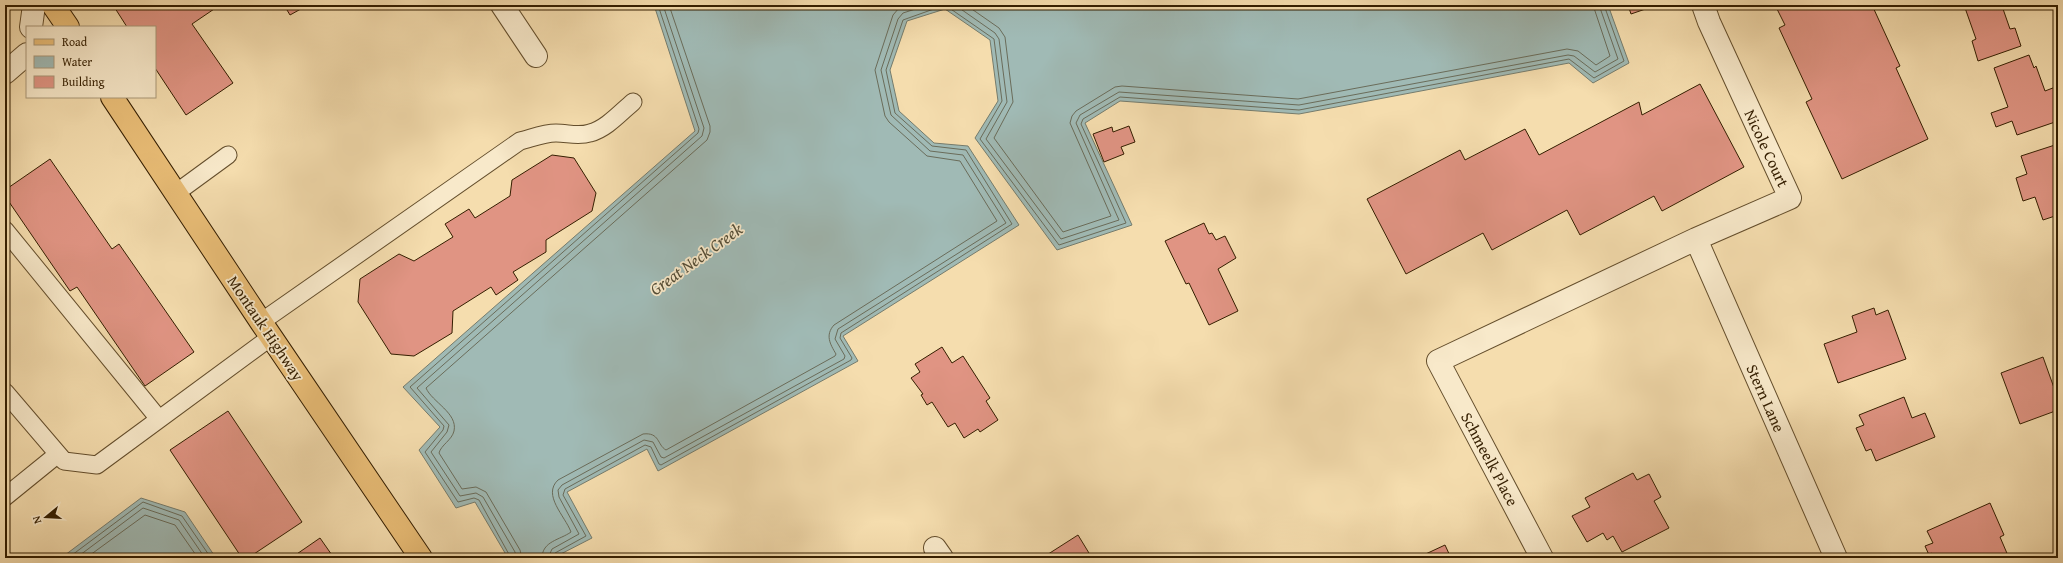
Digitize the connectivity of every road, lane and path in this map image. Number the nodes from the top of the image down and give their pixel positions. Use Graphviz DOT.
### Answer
graph roads {
  1 [pos="34,5"];
  2 [pos="53,5"];
  3 [pos="502,5"];
  4 [pos="1703,5"];
  5 [pos="31,26"];
  6 [pos="67,26"];
  7 [pos="26,55"];
  8 [pos="536,56"];
  9 [pos="5,73"];
  10 [pos="113,98"];
  11 [pos="632,102"];
  12 [pos="228,155"];
  13 [pos="176,193"];
  14 [pos="5,230"];
  15 [pos="1696,239"];
  16 [pos="266,329"];
  17 [pos="5,392"];
  18 [pos="159,419"];
  19 [pos="58,454"];
  20 [pos="5,497"];
  21 [pos="421,558"];
  22 [pos="1542,558"];
  23 [pos="1836,558"];
  1 -- 5 [label="street"];
  2 -- 6 [label="main road"];
  3 -- 8 [label="street"];
  4 -- 15 [label="street, Nicole Court"];
  7 -- 9 [label="street"];
  10 -- 13 [label="main road, Montauk Highway"];
  11 -- 16 [label="lane"];
  12 -- 13 [label="lane"];
  13 -- 16 [label="main road, Montauk Highway"];
  14 -- 18 [label="lane"];
  15 -- 22 [label="street, Schmeelk Place"];
  15 -- 23 [label="street, Stern Lane"];
  16 -- 18 [label="lane"];
  16 -- 21 [label="main road, Montauk Highway"];
  17 -- 19 [label="lane"];
  18 -- 19 [label="lane"];
  19 -- 20 [label="lane"];
}
